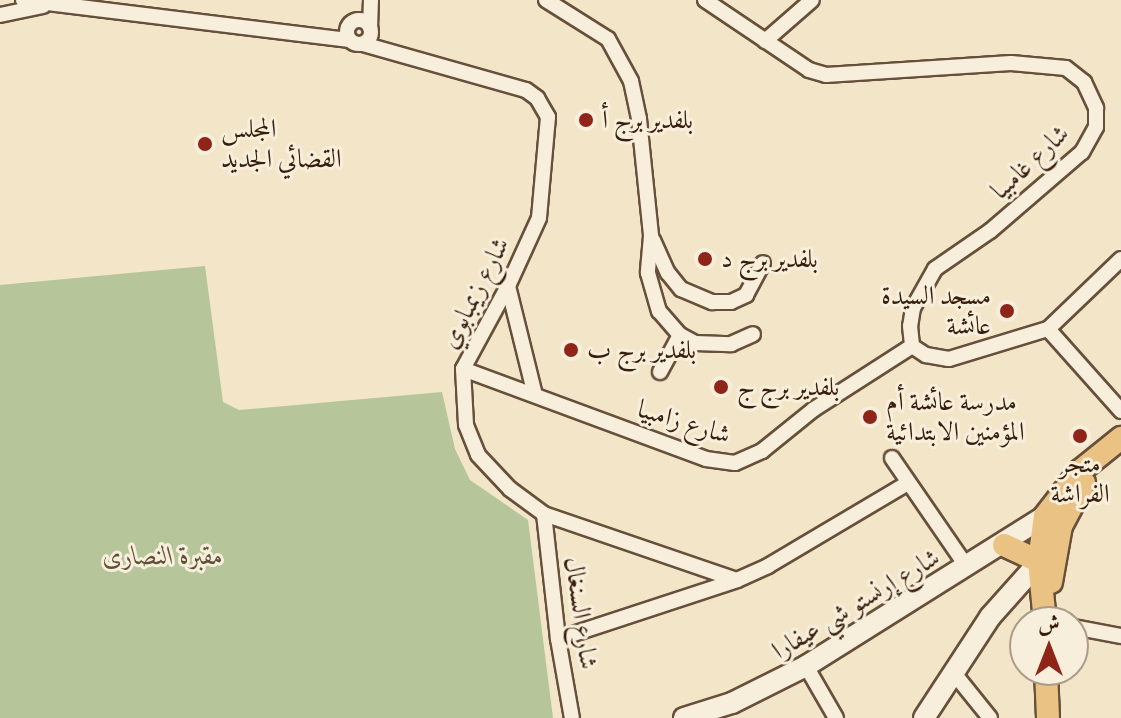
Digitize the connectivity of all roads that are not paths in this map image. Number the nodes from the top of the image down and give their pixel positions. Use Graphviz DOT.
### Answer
graph roads {
  1 [pos="23,0"];
  2 [pos="364,0"];
  3 [pos="371,0"];
  4 [pos="546,0"];
  5 [pos="705,0"];
  6 [pos="812,0"];
  7 [pos="48,5"];
  8 [pos="0,15"];
  9 [pos="359,32"];
  10 [pos="765,41"];
  11 [pos="651,236"];
  12 [pos="1121,259"];
  13 [pos="763,263"];
  14 [pos="508,286"];
  15 [pos="1048,329"];
  16 [pos="753,334"];
  17 [pos="680,335"];
  18 [pos="912,346"];
  19 [pos="463,369"];
  20 [pos="660,372"];
  21 [pos="535,395"];
  22 [pos="1121,411"];
  23 [pos="1116,443"];
  24 [pos="892,458"];
  25 [pos="908,483"];
  26 [pos="544,514"];
  27 [pos="1045,516"];
  28 [pos="1056,544"];
  29 [pos="1004,545"];
  30 [pos="1039,561"];
  31 [pos="967,567"];
  32 [pos="737,580"];
  33 [pos="1043,606"];
  34 [pos="1047,606"];
  35 [pos="1089,630"];
  36 [pos="1121,636"];
  37 [pos="558,639"];
  38 [pos="806,666"];
  39 [pos="953,672"];
  40 [pos="1047,686"];
  41 [pos="733,710"];
  42 [pos="572,718"];
  43 [pos="684,718"];
  44 [pos="836,718"];
  45 [pos="924,718"];
  46 [pos="990,718"];
  47 [pos="1048,718"];
  1 -- 7 [label="street"];
  2 -- 9 [label="street"];
  3 -- 9 [label="street"];
  4 -- 11 [label="street"];
  5 -- 10 [label="street, شارع غامبيا"];
  6 -- 10 [label="street"];
  7 -- 8 [label="street"];
  7 -- 9 [label="street"];
  9 -- 14 [label="street, شارع زيمبابوي"];
  10 -- 18 [label="street, شارع غامبيا"];
  11 -- 13 [label="street"];
  11 -- 17 [label="street"];
  12 -- 15 [label="street"];
  14 -- 19 [label="street, شارع زيمبابوي"];
  14 -- 21 [label="street"];
  15 -- 18 [label="street"];
  15 -- 22 [label="street"];
  16 -- 17 [label="street"];
  17 -- 20 [label="street"];
  18 -- 21 [label="street, شارع زامبيا"];
  19 -- 21 [label="street, شارع زامبيا"];
  19 -- 26 [label="street, شارع زيمبابوي"];
  23 -- 27 [label="main road"];
  23 -- 28 [label="main road"];
  24 -- 25 [label="street"];
  25 -- 31 [label="street"];
  25 -- 32 [label="street"];
  26 -- 32 [label="street, شارع زيمبابوي"];
  26 -- 37 [label="street, شارع السنغال"];
  27 -- 29 [label="main road, شارع إرنستو شي عيفارا"];
  27 -- 30 [label="main road"];
  28 -- 30 [label="main road"];
  28 -- 34 [label="main road"];
  29 -- 30 [label="main road"];
  29 -- 31 [label="main road, شارع إرنستو شي عيفارا"];
  30 -- 33 [label="main road"];
  30 -- 39 [label="main road"];
  31 -- 38 [label="main road, شارع إرنستو شي عيفارا"];
  32 -- 37 [label="street"];
  35 -- 36 [label="street"];
  37 -- 42 [label="street, شارع السنغال"];
  38 -- 41 [label="main road, شارع إرنستو شي عيفارا"];
  38 -- 44 [label="street"];
  39 -- 45 [label="main road"];
  39 -- 46 [label="street"];
  40 -- 47 [label="main road"];
  41 -- 43 [label="main road, شارع إرنستو شي عيفارا"];
}
